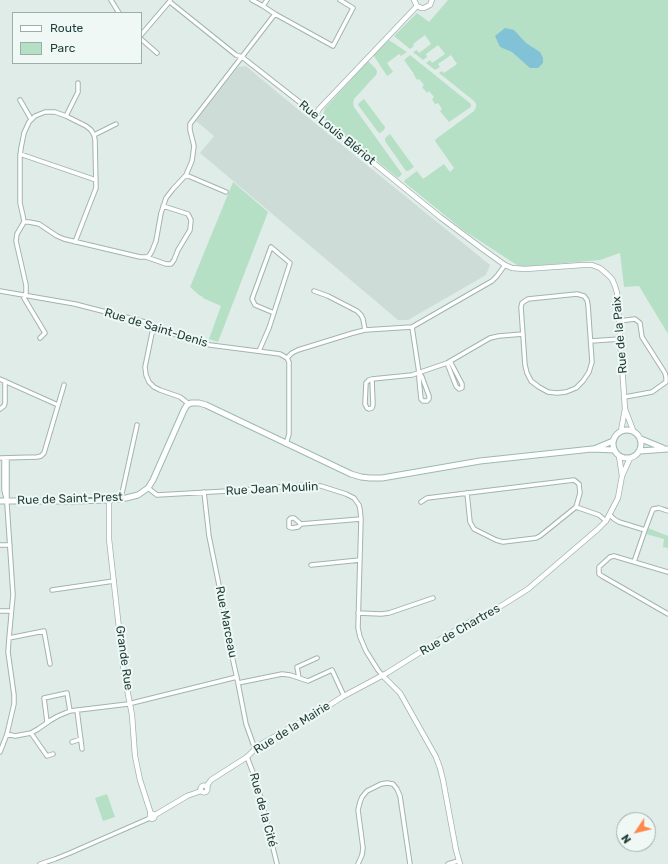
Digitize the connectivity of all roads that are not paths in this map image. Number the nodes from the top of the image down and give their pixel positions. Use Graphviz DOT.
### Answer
graph roads {
  1 [pos="111,0"];
  2 [pos="252,0"];
  3 [pos="267,0"];
  4 [pos="340,0"];
  5 [pos="414,0"];
  6 [pos="432,0"];
  7 [pos="170,1"];
  8 [pos="263,6"];
  9 [pos="417,6"];
  10 [pos="118,12"];
  11 [pos="275,14"];
  12 [pos="142,34"];
  13 [pos="142,39"];
  14 [pos="157,53"];
  15 [pos="242,58"];
  16 [pos="78,83"];
  17 [pos="20,100"];
  18 [pos="316,115"];
  19 [pos="66,116"];
  20 [pos="31,119"];
  21 [pos="116,124"];
  22 [pos="94,135"];
  23 [pos="20,154"];
  24 [pos="186,175"];
  25 [pos="96,180"];
  26 [pos="226,192"];
  27 [pos="163,206"];
  28 [pos="24,222"];
  29 [pos="75,242"];
  30 [pos="146,257"];
  31 [pos="504,264"];
  32 [pos="314,290"];
  33 [pos="0,291"];
  34 [pos="25,295"];
  35 [pos="274,313"];
  36 [pos="619,321"];
  37 [pos="412,327"];
  38 [pos="156,330"];
  39 [pos="365,330"];
  40 [pos="522,334"];
  41 [pos="40,338"];
  42 [pos="620,339"];
  43 [pos="591,341"];
  44 [pos="259,350"];
  45 [pos="287,358"];
  46 [pos="448,362"];
  47 [pos="419,373"];
  48 [pos="0,379"];
  49 [pos="372,379"];
  50 [pos="5,381"];
  51 [pos="64,385"];
  52 [pos="625,397"];
  53 [pos="189,404"];
  54 [pos="58,405"];
  55 [pos="0,409"];
  56 [pos="625,409"];
  57 [pos="137,425"];
  58 [pos="633,430"];
  59 [pos="620,431"];
  60 [pos="641,439"];
  61 [pos="613,441"];
  62 [pos="286,444"];
  63 [pos="592,449"];
  64 [pos="666,449"];
  65 [pos="614,450"];
  66 [pos="640,451"];
  67 [pos="619,456"];
  68 [pos="4,458"];
  69 [pos="630,458"];
  70 [pos="622,476"];
  71 [pos="148,488"];
  72 [pos="204,492"];
  73 [pos="467,493"];
  74 [pos="121,498"];
  75 [pos="108,500"];
  76 [pos="0,501"];
  77 [pos="8,501"];
  78 [pos="421,502"];
  79 [pos="576,507"];
  80 [pos="668,511"];
  81 [pos="610,515"];
  82 [pos="361,519"];
  83 [pos="606,521"];
  84 [pos="301,524"];
  85 [pos="645,530"];
  86 [pos="0,545"];
  87 [pos="10,545"];
  88 [pos="360,560"];
  89 [pos="634,562"];
  90 [pos="311,565"];
  91 [pos="668,572"];
  92 [pos="114,581"];
  93 [pos="52,590"];
  94 [pos="433,598"];
  95 [pos="0,610"];
  96 [pos="12,611"];
  97 [pos="358,613"];
  98 [pos="668,614"];
  99 [pos="9,638"];
  100 [pos="317,658"];
  101 [pos="50,664"];
  102 [pos="382,675"];
  103 [pos="237,677"];
  104 [pos="299,678"];
  105 [pos="238,683"];
  106 [pos="344,696"];
  107 [pos="130,703"];
  108 [pos="76,710"];
  109 [pos="70,711"];
  110 [pos="48,722"];
  111 [pos="31,733"];
  112 [pos="7,734"];
  113 [pos="81,739"];
  114 [pos="72,742"];
  115 [pos="82,749"];
  116 [pos="255,749"];
  117 [pos="0,752"];
  118 [pos="53,754"];
  119 [pos="247,757"];
  120 [pos="152,816"];
  121 [pos="459,862"];
  122 [pos="360,863"];
  123 [pos="40,864"];
  124 [pos="277,864"];
  125 [pos="410,864"];
  126 [pos="448,864"];
  1 -- 10 [label="street"];
  2 -- 8 [label="street"];
  3 -- 8 [label="street"];
  4 -- 11 [label="street"];
  5 -- 9 [label="street"];
  6 -- 9 [label="street"];
  7 -- 12 [label="street"];
  7 -- 15 [label="street, Rue Louis Blériot"];
  8 -- 11 [label="street"];
  9 -- 18 [label="street"];
  11 -- 15 [label="street"];
  13 -- 14 [label="street"];
  15 -- 18 [label="street, Rue Louis Blériot"];
  15 -- 24 [label="street"];
  16 -- 19 [label="street"];
  17 -- 20 [label="street"];
  18 -- 31 [label="street, Rue Louis Blériot"];
  19 -- 20 [label="street"];
  19 -- 22 [label="street"];
  20 -- 23 [label="street"];
  21 -- 22 [label="street"];
  22 -- 25 [label="street"];
  23 -- 25 [label="street"];
  23 -- 28 [label="street"];
  24 -- 26 [label="street"];
  24 -- 27 [label="street"];
  25 -- 29 [label="street"];
  27 -- 30 [label="street"];
  27 -- 30 [label="street"];
  28 -- 29 [label="street"];
  28 -- 34 [label="street"];
  29 -- 30 [label="street"];
  31 -- 36 [label="street, Rue de la Paix"];
  31 -- 37 [label="street"];
  32 -- 39 [label="street"];
  33 -- 34 [label="street, Rue de Saint-Denis"];
  34 -- 38 [label="street, Rue de Saint-Denis"];
  34 -- 41 [label="street"];
  35 -- 35 [label="street"];
  35 -- 44 [label="street"];
  36 -- 42 [label="street, Rue de la Paix"];
  36 -- 52 [label="street"];
  37 -- 39 [label="street"];
  37 -- 47 [label="street"];
  38 -- 44 [label="street, Rue de Saint-Denis"];
  38 -- 53 [label="street"];
  39 -- 45 [label="street"];
  40 -- 43 [label="street"];
  40 -- 43 [label="street"];
  40 -- 46 [label="street"];
  42 -- 43 [label="street"];
  42 -- 52 [label="street, Rue de la Paix"];
  44 -- 45 [label="street, Rue de Saint-Denis"];
  45 -- 62 [label="street"];
  46 -- 46 [label="street"];
  46 -- 47 [label="street"];
  47 -- 47 [label="street"];
  47 -- 49 [label="street"];
  48 -- 50 [label="street"];
  49 -- 49 [label="street"];
  50 -- 54 [label="street"];
  50 -- 55 [label="street"];
  51 -- 54 [label="street"];
  52 -- 56 [label="street, Rue de la Paix"];
  53 -- 62 [label="main road"];
  53 -- 71 [label="main road"];
  54 -- 68 [label="street"];
  56 -- 58 [label="street, Rue de la Paix"];
  56 -- 59 [label="street, Rue de la Paix"];
  57 -- 74 [label="street"];
  58 -- 59 [label="main road"];
  58 -- 60 [label="main road"];
  59 -- 61 [label="main road"];
  60 -- 64 [label="main road"];
  60 -- 66 [label="main road"];
  61 -- 63 [label="main road"];
  61 -- 65 [label="main road"];
  62 -- 63 [label="main road"];
  63 -- 65 [label="main road"];
  64 -- 66 [label="main road"];
  65 -- 67 [label="main road"];
  66 -- 69 [label="main road"];
  67 -- 69 [label="main road"];
  67 -- 70 [label="street"];
  68 -- 77 [label="street"];
  69 -- 70 [label="street"];
  70 -- 81 [label="street, Rue de Chartres"];
  71 -- 72 [label="street, Rue Jean Moulin"];
  71 -- 74 [label="main road, Rue de Saint-Prest"];
  72 -- 82 [label="street, Rue Jean Moulin"];
  72 -- 103 [label="street, Rue Marceau"];
  73 -- 78 [label="street"];
  73 -- 79 [label="street"];
  73 -- 79 [label="street"];
  74 -- 75 [label="main road, Rue de Saint-Prest"];
  75 -- 77 [label="main road, Rue de Saint-Prest"];
  75 -- 92 [label="street, Grande Rue"];
  76 -- 77 [label="main road, Rue de Saint-Prest"];
  77 -- 87 [label="street"];
  79 -- 83 [label="street"];
  80 -- 85 [label="street"];
  81 -- 83 [label="street, Rue de Chartres"];
  81 -- 85 [label="street"];
  82 -- 84 [label="street"];
  82 -- 88 [label="street, Rue Jean Moulin"];
  83 -- 102 [label="street, Rue de Chartres"];
  85 -- 89 [label="street"];
  86 -- 87 [label="street"];
  87 -- 96 [label="street"];
  88 -- 90 [label="street"];
  88 -- 97 [label="street, Rue Jean Moulin"];
  89 -- 91 [label="street"];
  89 -- 98 [label="street"];
  92 -- 93 [label="street"];
  92 -- 107 [label="street, Grande Rue"];
  94 -- 97 [label="street"];
  95 -- 96 [label="street"];
  96 -- 99 [label="street"];
  97 -- 102 [label="street, Rue Jean Moulin"];
  99 -- 101 [label="street"];
  99 -- 112 [label="street"];
  100 -- 104 [label="street"];
  102 -- 106 [label="street, Rue de la Mairie"];
  102 -- 121 [label="street"];
  103 -- 105 [label="street, Rue Marceau"];
  103 -- 107 [label="street"];
  104 -- 105 [label="street"];
  104 -- 106 [label="street"];
  105 -- 116 [label="street, Rue Marceau"];
  106 -- 116 [label="street, Rue de la Mairie"];
  107 -- 108 [label="street"];
  107 -- 120 [label="street, Grande Rue"];
  108 -- 109 [label="street"];
  108 -- 113 [label="street"];
  109 -- 110 [label="street"];
  109 -- 110 [label="street"];
  110 -- 111 [label="street"];
  111 -- 112 [label="street"];
  111 -- 118 [label="street"];
  112 -- 117 [label="street"];
  113 -- 114 [label="street"];
  113 -- 115 [label="street"];
  116 -- 119 [label="street, Rue de la Mairie"];
  119 -- 120 [label="street, Rue de la Mairie"];
  119 -- 124 [label="street, Rue de la Cité"];
  120 -- 123 [label="street"];
  121 -- 126 [label="street"];
  122 -- 125 [label="street"];
}
